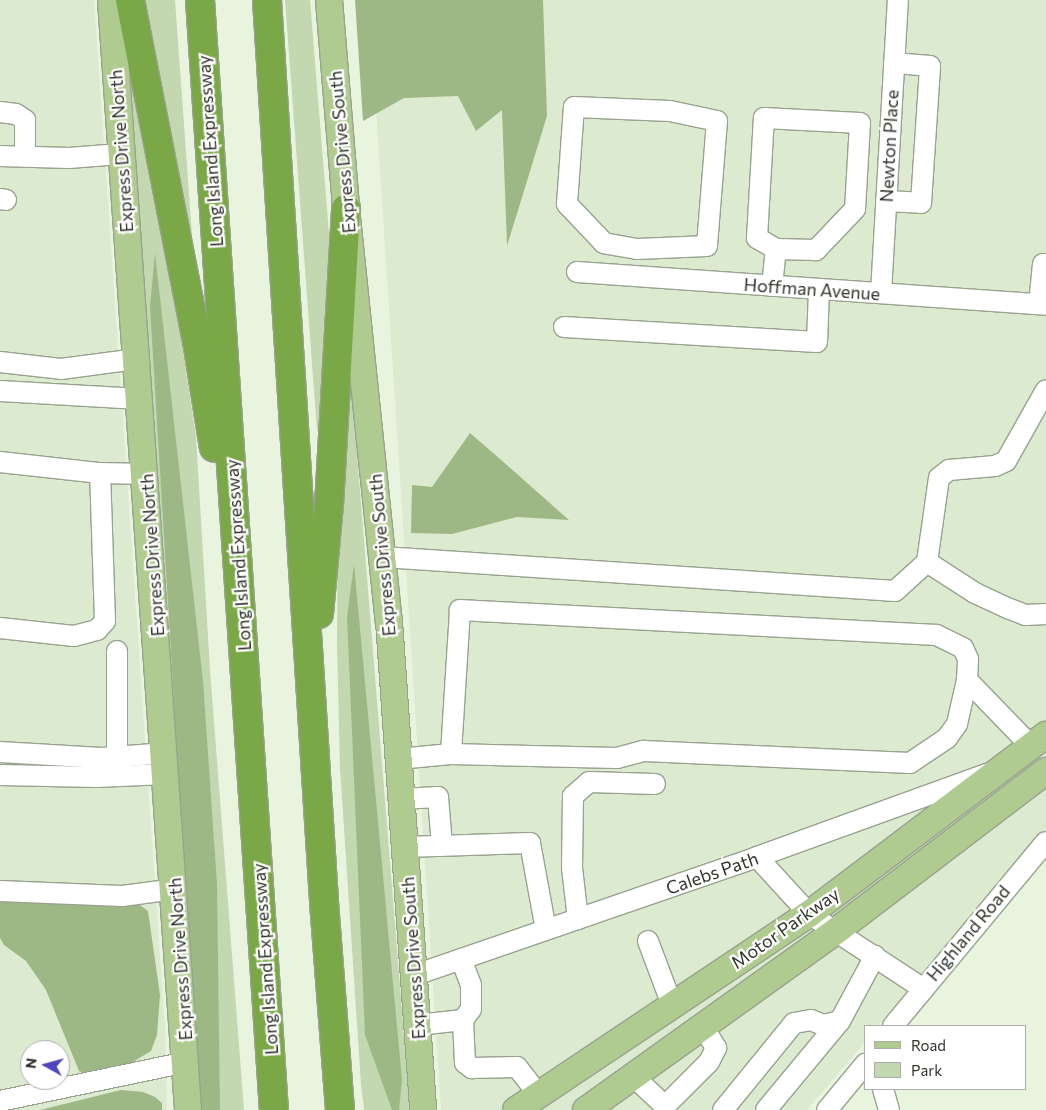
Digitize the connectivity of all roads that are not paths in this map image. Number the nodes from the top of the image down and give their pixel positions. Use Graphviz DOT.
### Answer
graph roads {
  1 [pos="111,0"];
  2 [pos="130,0"];
  3 [pos="200,0"];
  4 [pos="267,0"];
  5 [pos="329,0"];
  6 [pos="898,0"];
  7 [pos="894,63"];
  8 [pos="0,112"];
  9 [pos="120,154"];
  10 [pos="0,156"];
  11 [pos="25,157"];
  12 [pos="886,201"];
  13 [pos="346,208"];
  14 [pos="637,249"];
  15 [pos="776,249"];
  16 [pos="1046,264"];
  17 [pos="577,272"];
  18 [pos="633,277"];
  19 [pos="772,286"];
  20 [pos="819,289"];
  21 [pos="880,293"];
  22 [pos="1042,304"];
  23 [pos="564,326"];
  24 [pos="137,359"];
  25 [pos="0,362"];
  26 [pos="1046,390"];
  27 [pos="0,391"];
  28 [pos="140,399"];
  29 [pos="0,462"];
  30 [pos="100,473"];
  31 [pos="146,474"];
  32 [pos="383,557"];
  33 [pos="927,562"];
  34 [pos="1046,614"];
  35 [pos="0,628"];
  36 [pos="117,651"];
  37 [pos="310,672"];
  38 [pos="967,680"];
  39 [pos="1039,741"];
  40 [pos="0,752"];
  41 [pos="451,754"];
  42 [pos="117,757"];
  43 [pos="398,759"];
  44 [pos="166,763"];
  45 [pos="1006,766"];
  46 [pos="252,768"];
  47 [pos="0,776"];
  48 [pos="1041,777"];
  49 [pos="654,784"];
  50 [pos="401,799"];
  51 [pos="1046,842"];
  52 [pos="442,846"];
  53 [pos="405,847"];
  54 [pos="757,857"];
  55 [pos="0,890"];
  56 [pos="175,890"];
  57 [pos="809,914"];
  58 [pos="578,919"];
  59 [pos="546,930"];
  60 [pos="836,931"];
  61 [pos="648,941"];
  62 [pos="875,956"];
  63 [pos="461,959"];
  64 [pos="415,975"];
  65 [pos="922,988"];
  66 [pos="672,1005"];
  67 [pos="463,1020"];
  68 [pos="840,1021"];
  69 [pos="418,1024"];
  70 [pos="894,1025"];
  71 [pos="703,1026"];
  72 [pos="187,1062"];
  73 [pos="864,1065"];
  74 [pos="634,1076"];
  75 [pos="882,1090"];
  76 [pos="539,1095"];
  77 [pos="0,1101"];
  78 [pos="651,1103"];
  79 [pos="425,1108"];
  80 [pos="188,1110"];
  81 [pos="274,1110"];
  82 [pos="340,1110"];
  83 [pos="516,1110"];
  84 [pos="586,1110"];
  85 [pos="723,1110"];
  86 [pos="766,1110"];
  87 [pos="827,1110"];
  88 [pos="889,1110"];
  1 -- 9 [label="main road, Express Drive North"];
  2 -- 46 [label="highway"];
  3 -- 46 [label="highway, Long Island Expressway"];
  4 -- 37 [label="highway"];
  5 -- 13 [label="main road, Express Drive South"];
  6 -- 7 [label="street, Newton Place"];
  7 -- 12 [label="street, Newton Place"];
  7 -- 12 [label="street"];
  8 -- 11 [label="street"];
  9 -- 11 [label="street"];
  9 -- 24 [label="main road, Express Drive North"];
  10 -- 11 [label="street"];
  12 -- 21 [label="street, Newton Place"];
  13 -- 32 [label="main road, Express Drive South"];
  13 -- 37 [label="highway"];
  14 -- 14 [label="street"];
  14 -- 18 [label="street"];
  15 -- 15 [label="street"];
  15 -- 19 [label="street"];
  16 -- 22 [label="street"];
  17 -- 18 [label="street, Hoffman Avenue"];
  18 -- 19 [label="street, Hoffman Avenue"];
  19 -- 20 [label="street, Hoffman Avenue"];
  20 -- 21 [label="street, Hoffman Avenue"];
  20 -- 23 [label="street"];
  21 -- 22 [label="street, Hoffman Avenue"];
  24 -- 25 [label="street"];
  24 -- 28 [label="main road, Express Drive North"];
  26 -- 33 [label="street"];
  27 -- 28 [label="street"];
  28 -- 31 [label="main road, Express Drive North"];
  29 -- 30 [label="street"];
  30 -- 31 [label="street"];
  30 -- 35 [label="street"];
  31 -- 44 [label="main road, Express Drive North"];
  32 -- 33 [label="street"];
  32 -- 43 [label="main road, Express Drive South"];
  33 -- 34 [label="street"];
  36 -- 42 [label="street"];
  37 -- 82 [label="highway"];
  38 -- 39 [label="street"];
  38 -- 41 [label="street"];
  38 -- 41 [label="street"];
  39 -- 45 [label="main road, Motor Parkway"];
  40 -- 42 [label="street"];
  41 -- 43 [label="street"];
  42 -- 44 [label="street"];
  43 -- 50 [label="main road, Express Drive South"];
  44 -- 47 [label="street"];
  44 -- 56 [label="main road, Express Drive North"];
  45 -- 54 [label="street, Calebs Path"];
  45 -- 57 [label="main road, Motor Parkway"];
  46 -- 81 [label="highway, Long Island Expressway"];
  48 -- 60 [label="main road, Motor Parkway"];
  49 -- 58 [label="street"];
  50 -- 52 [label="street"];
  50 -- 53 [label="main road, Express Drive South"];
  51 -- 65 [label="street, Highland Road"];
  52 -- 53 [label="street"];
  52 -- 59 [label="street"];
  53 -- 64 [label="main road, Express Drive South"];
  54 -- 57 [label="street"];
  54 -- 58 [label="street, Calebs Path"];
  55 -- 56 [label="street"];
  56 -- 72 [label="main road, Express Drive North"];
  57 -- 60 [label="street"];
  57 -- 66 [label="main road, Motor Parkway"];
  58 -- 59 [label="street, Calebs Path"];
  59 -- 63 [label="street, Calebs Path"];
  60 -- 62 [label="street"];
  60 -- 71 [label="main road, Motor Parkway"];
  61 -- 66 [label="street"];
  62 -- 65 [label="street"];
  62 -- 68 [label="street"];
  63 -- 64 [label="street, Calebs Path"];
  63 -- 67 [label="street"];
  64 -- 69 [label="main road, Express Drive South"];
  65 -- 70 [label="street, Highland Road"];
  66 -- 76 [label="main road, Motor Parkway"];
  67 -- 69 [label="street"];
  67 -- 76 [label="street"];
  68 -- 85 [label="street"];
  68 -- 86 [label="street"];
  69 -- 79 [label="main road, Express Drive South"];
  71 -- 74 [label="main road, Motor Parkway"];
  71 -- 78 [label="street"];
  72 -- 77 [label="street"];
  72 -- 80 [label="main road, Express Drive North"];
  73 -- 87 [label="street"];
  74 -- 78 [label="street"];
  74 -- 84 [label="main road, Motor Parkway"];
  75 -- 88 [label="street"];
  76 -- 83 [label="main road, Motor Parkway"];
}
